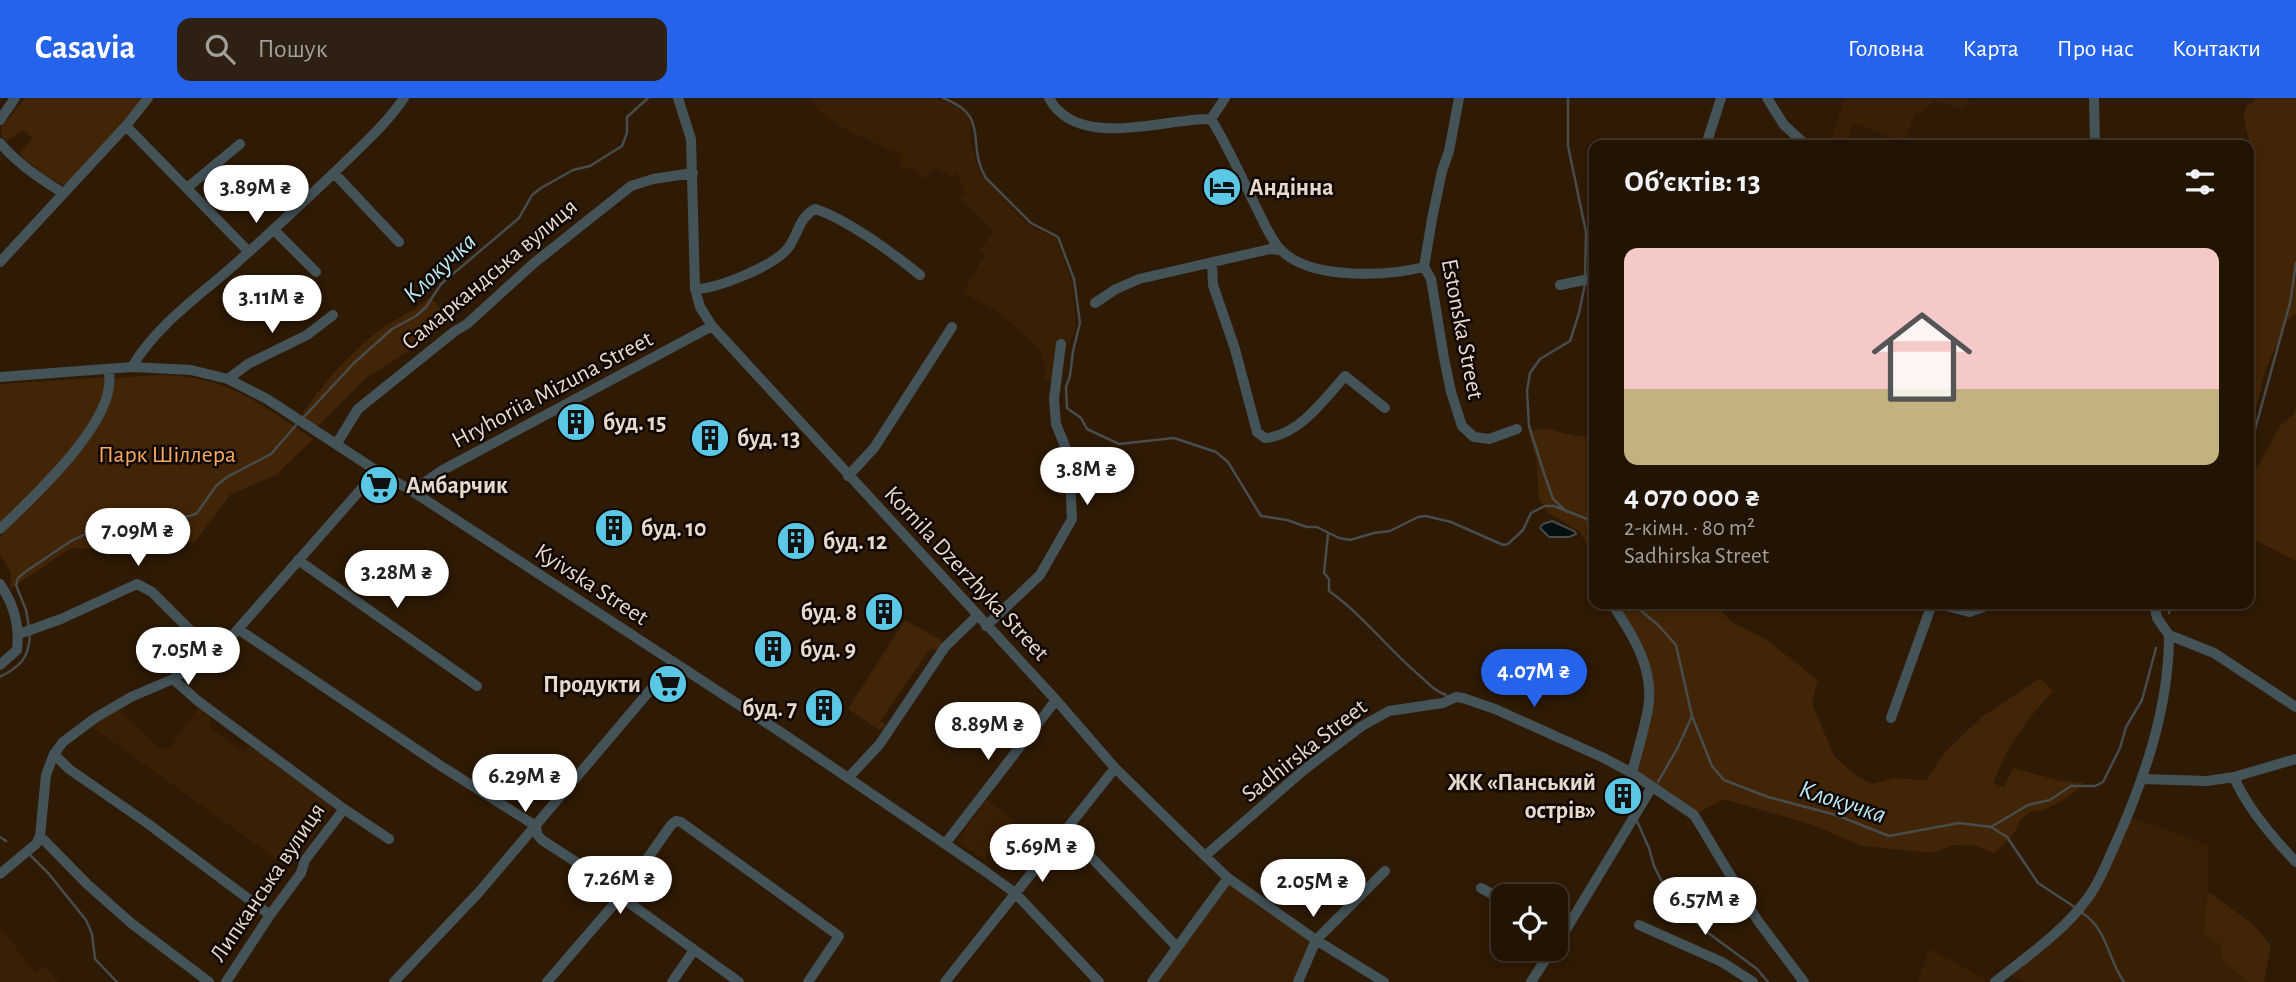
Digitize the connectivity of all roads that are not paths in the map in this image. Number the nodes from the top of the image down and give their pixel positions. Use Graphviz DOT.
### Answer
graph roads {
  1 [pos="15,98"];
  2 [pos="149,98"];
  3 [pos="404,98"];
  4 [pos="678,98"];
  5 [pos="1049,98"];
  6 [pos="1225,98"];
  7 [pos="1458,98"];
  8 [pos="1721,98"];
  9 [pos="1767,98"];
  10 [pos="2094,98"];
  11 [pos="1211,119"];
  12 [pos="0,120"];
  13 [pos="126,126"];
  14 [pos="1708,140"];
  15 [pos="1800,140"];
  16 [pos="2095,140"];
  17 [pos="0,143"];
  18 [pos="240,144"];
  19 [pos="334,173"];
  20 [pos="693,173"];
  21 [pos="187,188"];
  22 [pos="63,193"];
  23 [pos="274,230"];
  24 [pos="399,242"];
  25 [pos="1280,250"];
  26 [pos="249,252"];
  27 [pos="0,262"];
  28 [pos="1212,262"];
  29 [pos="1424,267"];
  30 [pos="316,272"];
  31 [pos="920,275"];
  32 [pos="1588,279"];
  33 [pos="1560,285"];
  34 [pos="695,289"];
  35 [pos="1095,303"];
  36 [pos="333,315"];
  37 [pos="712,326"];
  38 [pos="952,327"];
  39 [pos="1061,344"];
  40 [pos="132,367"];
  41 [pos="108,370"];
  42 [pos="0,377"];
  43 [pos="228,379"];
  44 [pos="1385,408"];
  45 [pos="1517,429"];
  46 [pos="337,443"];
  47 [pos="377,471"];
  48 [pos="848,475"];
  49 [pos="412,491"];
  50 [pos="0,529"];
  51 [pos="299,560"];
  52 [pos="0,583"];
  53 [pos="1615,609"];
  54 [pos="1930,609"];
  55 [pos="1958,609"];
  56 [pos="1978,609"];
  57 [pos="2155,609"];
  58 [pos="977,616"];
  59 [pos="986,626"];
  60 [pos="238,629"];
  61 [pos="22,634"];
  62 [pos="2169,635"];
  63 [pos="217,650"];
  64 [pos="674,663"];
  65 [pos="0,665"];
  66 [pos="173,679"];
  67 [pos="477,686"];
  68 [pos="1056,700"];
  69 [pos="2296,707"];
  70 [pos="1891,718"];
  71 [pos="54,754"];
  72 [pos="2296,760"];
  73 [pos="1115,768"];
  74 [pos="1632,773"];
  75 [pos="2234,777"];
  76 [pos="849,778"];
  77 [pos="2143,779"];
  78 [pos="1652,787"];
  79 [pos="344,809"];
  80 [pos="536,826"];
  81 [pos="1065,830"];
  82 [pos="40,836"];
  83 [pos="389,839"];
  84 [pos="946,844"];
  85 [pos="1205,856"];
  86 [pos="2296,862"];
  87 [pos="1385,871"];
  88 [pos="0,874"];
  89 [pos="1228,878"];
  90 [pos="1481,888"];
  91 [pos="1014,893"];
  92 [pos="1491,893"];
  93 [pos="621,895"];
  94 [pos="270,915"];
  95 [pos="1568,918"];
  96 [pos="1639,925"];
  97 [pos="1316,940"];
  98 [pos="1177,947"];
  99 [pos="694,950"];
  100 [pos="1544,961"];
  101 [pos="209,982"];
  102 [pos="226,982"];
  103 [pos="394,982"];
  104 [pos="547,982"];
  105 [pos="672,982"];
  106 [pos="739,982"];
  107 [pos="808,982"];
  108 [pos="945,982"];
  109 [pos="1099,982"];
  110 [pos="1152,982"];
  111 [pos="1298,982"];
  112 [pos="1384,982"];
  113 [pos="1531,982"];
  114 [pos="1754,982"];
  115 [pos="1804,982"];
  116 [pos="1995,982"];
  1 -- 12 [label="street"];
  2 -- 13 [label="street"];
  3 -- 19 [label="street"];
  4 -- 20 [label="street, Kornila Dzerzhyka Street"];
  5 -- 11 [label="street"];
  6 -- 11 [label="street"];
  7 -- 29 [label="street, Estonska Street"];
  8 -- 14 [label="street"];
  9 -- 15 [label="street"];
  10 -- 16 [label="street"];
  11 -- 25 [label="street"];
  13 -- 21 [label="street"];
  13 -- 22 [label="street"];
  17 -- 22 [label="street"];
  18 -- 21 [label="street"];
  19 -- 23 [label="street"];
  19 -- 24 [label="street"];
  20 -- 34 [label="street, Kornila Dzerzhyka Street"];
  20 -- 46 [label="street, Самаркандська вулиця"];
  21 -- 26 [label="street"];
  22 -- 27 [label="street"];
  23 -- 26 [label="street"];
  23 -- 30 [label="street"];
  25 -- 28 [label="street"];
  25 -- 29 [label="street"];
  26 -- 40 [label="street"];
  28 -- 35 [label="street"];
  28 -- 44 [label="street"];
  29 -- 45 [label="street, Estonska Street"];
  31 -- 34 [label="street"];
  32 -- 33 [label="street"];
  34 -- 37 [label="street, Kornila Dzerzhyka Street"];
  36 -- 43 [label="street"];
  37 -- 48 [label="street, Kornila Dzerzhyka Street"];
  37 -- 49 [label="street, Hryhoriia Mizuna Street"];
  38 -- 48 [label="street"];
  39 -- 59 [label="street"];
  40 -- 41 [label="street, Kyivska Street"];
  40 -- 43 [label="street, Kyivska Street"];
  41 -- 42 [label="street, Kyivska Street"];
  41 -- 50 [label="street"];
  43 -- 46 [label="street, Kyivska Street"];
  46 -- 47 [label="street, Kyivska Street"];
  47 -- 49 [label="street, Kyivska Street"];
  47 -- 51 [label="street"];
  48 -- 58 [label="street, Kornila Dzerzhyka Street"];
  49 -- 64 [label="street, Kyivska Street"];
  51 -- 60 [label="street"];
  51 -- 67 [label="street"];
  52 -- 61 [label="street"];
  53 -- 74 [label="street"];
  54 -- 70 [label="street"];
  55 -- 56 [label="street"];
  57 -- 62 [label="street"];
  58 -- 59 [label="street, Kornila Dzerzhyka Street"];
  58 -- 76 [label="street"];
  59 -- 68 [label="street, Kornila Dzerzhyka Street"];
  60 -- 63 [label="street"];
  60 -- 80 [label="street"];
  61 -- 63 [label="street"];
  61 -- 65 [label="street"];
  62 -- 69 [label="street"];
  62 -- 77 [label="street"];
  63 -- 66 [label="street"];
  64 -- 76 [label="street, Kyivska Street"];
  64 -- 80 [label="street"];
  66 -- 71 [label="street"];
  66 -- 79 [label="street, Липканська вулиця"];
  68 -- 73 [label="street, Kornila Dzerzhyka Street"];
  68 -- 84 [label="street"];
  71 -- 82 [label="street"];
  71 -- 94 [label="street"];
  72 -- 75 [label="street"];
  73 -- 81 [label="street"];
  73 -- 85 [label="street, Kornila Dzerzhyka Street"];
  74 -- 78 [label="street, Sadhirska Street"];
  74 -- 85 [label="street, Sadhirska Street"];
  75 -- 77 [label="street"];
  75 -- 86 [label="street"];
  76 -- 84 [label="street, Kyivska Street"];
  77 -- 116 [label="street"];
  78 -- 95 [label="street"];
  78 -- 115 [label="street, Sadhirska Street"];
  79 -- 83 [label="street"];
  79 -- 94 [label="street, Липканська вулиця"];
  80 -- 93 [label="street"];
  80 -- 103 [label="street"];
  81 -- 91 [label="street"];
  81 -- 98 [label="street"];
  82 -- 88 [label="street"];
  82 -- 101 [label="street"];
  84 -- 91 [label="street, Kyivska Street"];
  85 -- 89 [label="street, Kornila Dzerzhyka Street"];
  87 -- 97 [label="street"];
  89 -- 97 [label="street, Kornila Dzerzhyka Street"];
  89 -- 98 [label="street"];
  90 -- 92 [label="street"];
  91 -- 108 [label="street"];
  91 -- 109 [label="street, Kyivska Street"];
  93 -- 99 [label="street"];
  93 -- 104 [label="street"];
  93 -- 107 [label="street"];
  94 -- 102 [label="street, Липканська вулиця"];
  96 -- 114 [label="street"];
  97 -- 111 [label="street"];
  97 -- 112 [label="street, Kornila Dzerzhyka Street"];
  98 -- 110 [label="street"];
  99 -- 105 [label="street"];
  99 -- 106 [label="street"];
  100 -- 113 [label="street"];
}
